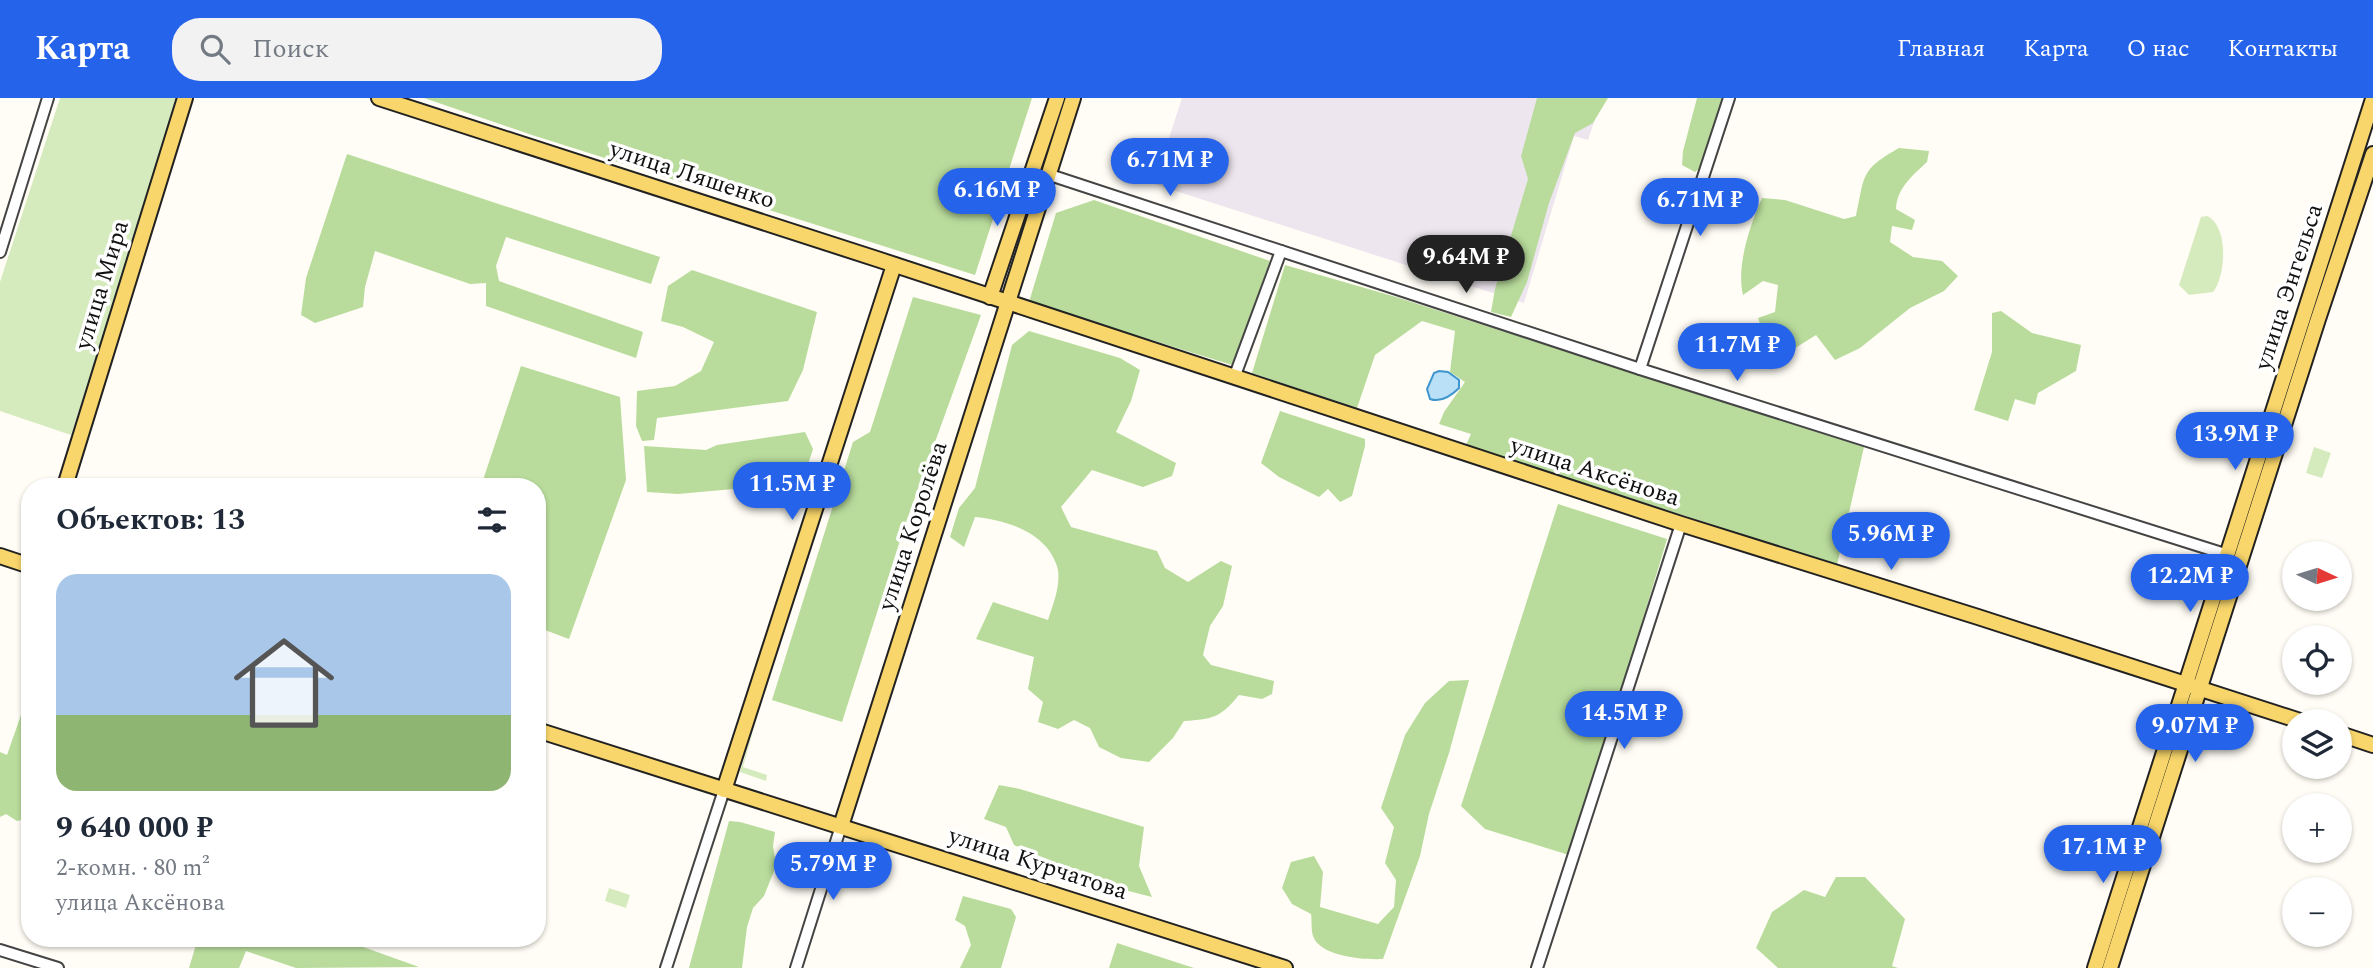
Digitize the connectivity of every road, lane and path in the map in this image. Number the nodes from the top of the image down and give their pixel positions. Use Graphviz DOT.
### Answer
graph roads {
  1 [pos="48,98"];
  2 [pos="185,98"];
  3 [pos="379,98"];
  4 [pos="1057,98"];
  5 [pos="1073,98"];
  6 [pos="1730,98"];
  7 [pos="2373,99"];
  8 [pos="2373,154"];
  9 [pos="1034,169"];
  10 [pos="1050,175"];
  11 [pos="1281,251"];
  12 [pos="0,252"];
  13 [pos="894,265"];
  14 [pos="990,297"];
  15 [pos="1008,302"];
  16 [pos="1640,369"];
  17 [pos="1234,378"];
  18 [pos="67,478"];
  19 [pos="1681,524"];
  20 [pos="0,556"];
  21 [pos="2234,557"];
  22 [pos="21,563"];
  23 [pos="2194,686"];
  24 [pos="2282,715"];
  25 [pos="546,733"];
  26 [pos="2352,738"];
  27 [pos="2373,745"];
  28 [pos="724,790"];
  29 [pos="841,826"];
  30 [pos="0,950"];
  31 [pos="58,968"];
  32 [pos="666,968"];
  33 [pos="796,968"];
  34 [pos="1285,968"];
  35 [pos="1537,968"];
  36 [pos="2095,968"];
  37 [pos="2110,968"];
  1 -- 12 [label="street"];
  2 -- 18 [label="main road, улица Мира"];
  3 -- 13 [label="main road, улица Ляшенко"];
  4 -- 9 [label="main road"];
  5 -- 10 [label="main road, улица Королёва"];
  6 -- 16 [label="street"];
  7 -- 21 [label="main road, улица Энгельса"];
  8 -- 21 [label="main road, улица Энгельса"];
  9 -- 10 [label="main road"];
  9 -- 14 [label="main road"];
  10 -- 11 [label="street"];
  10 -- 15 [label="main road, улица Королёва"];
  11 -- 16 [label="street"];
  11 -- 17 [label="street"];
  13 -- 14 [label="main road, улица Ляшенко"];
  13 -- 28 [label="main road"];
  14 -- 15 [label="main road, улица Аксёнова"];
  15 -- 17 [label="main road, улица Аксёнова"];
  15 -- 29 [label="main road, улица Королёва"];
  16 -- 21 [label="street"];
  17 -- 19 [label="main road, улица Аксёнова"];
  19 -- 23 [label="main road, улица Аксёнова"];
  19 -- 35 [label="street"];
  20 -- 22 [label="main road"];
  21 -- 23 [label="main road, улица Энгельса"];
  23 -- 24 [label="main road, улица Аксёнова"];
  23 -- 36 [label="main road, улица Энгельса"];
  23 -- 37 [label="main road, улица Энгельса"];
  25 -- 28 [label="main road, улица Курчатова"];
  26 -- 27 [label="main road"];
  28 -- 29 [label="main road, улица Курчатова"];
  28 -- 32 [label="street"];
  29 -- 33 [label="street, улица Королёва"];
  29 -- 34 [label="main road, улица Курчатова"];
  30 -- 31 [label="street"];
}
